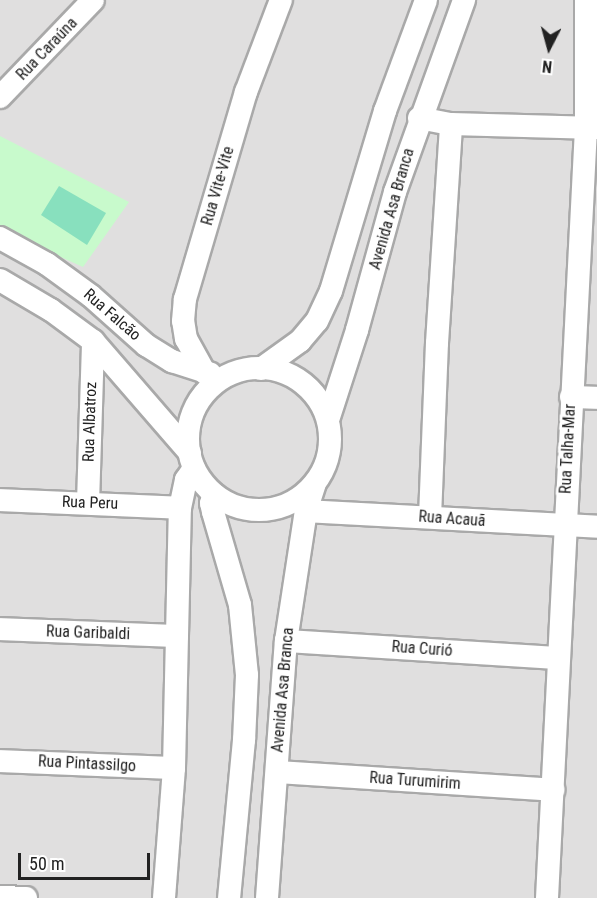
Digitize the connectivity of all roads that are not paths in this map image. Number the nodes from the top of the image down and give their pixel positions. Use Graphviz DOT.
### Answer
graph roads {
  1 [pos="93,0"];
  2 [pos="281,0"];
  3 [pos="426,0"];
  4 [pos="464,0"];
  5 [pos="586,0"];
  6 [pos="0,97"];
  7 [pos="419,118"];
  8 [pos="451,124"];
  9 [pos="592,128"];
  10 [pos="0,238"];
  11 [pos="587,262"];
  12 [pos="0,280"];
  13 [pos="93,341"];
  14 [pos="261,369"];
  15 [pos="205,373"];
  16 [pos="230,375"];
  17 [pos="571,397"];
  18 [pos="597,398"];
  19 [pos="328,420"];
  20 [pos="192,461"];
  21 [pos="315,484"];
  22 [pos="216,495"];
  23 [pos="0,500"];
  24 [pos="88,503"];
  25 [pos="180,508"];
  26 [pos="306,511"];
  27 [pos="430,518"];
  28 [pos="564,526"];
  29 [pos="597,527"];
  30 [pos="0,629"];
  31 [pos="177,636"];
  32 [pos="286,641"];
  33 [pos="557,658"];
  34 [pos="0,760"];
  35 [pos="174,768"];
  36 [pos="277,771"];
  37 [pos="553,790"];
  38 [pos="0,897"];
  39 [pos="26,898"];
  40 [pos="164,898"];
  41 [pos="229,898"];
  42 [pos="267,898"];
  43 [pos="547,898"];
  1 -- 6 [label="street, Rua Caraúna"];
  2 -- 15 [label="street, Rua Vite-Vite"];
  3 -- 14 [label="street"];
  4 -- 7 [label="street, Avenida Asa Branca"];
  5 -- 9 [label="street, Rua Talha-Mar"];
  7 -- 8 [label="street"];
  7 -- 19 [label="street, Avenida Asa Branca"];
  8 -- 9 [label="street"];
  8 -- 27 [label="street"];
  9 -- 11 [label="street, Rua Talha-Mar"];
  10 -- 15 [label="street, Rua Falcão"];
  11 -- 17 [label="street, Rua Talha-Mar"];
  12 -- 13 [label="street, Rua Falcão"];
  13 -- 20 [label="street, Rua Falcão"];
  13 -- 24 [label="street, Rua Albatroz"];
  14 -- 16 [label="street"];
  14 -- 19 [label="street"];
  15 -- 16 [label="street, Rua Falcão"];
  16 -- 20 [label="street"];
  17 -- 18 [label="street"];
  17 -- 28 [label="street, Rua Talha-Mar"];
  19 -- 21 [label="street"];
  20 -- 22 [label="street"];
  20 -- 25 [label="street"];
  21 -- 22 [label="street"];
  21 -- 26 [label="street, Avenida Asa Branca"];
  22 -- 41 [label="street, Avenida Asa Branca"];
  23 -- 24 [label="street, Rua Peru"];
  24 -- 25 [label="street, Rua Peru"];
  25 -- 31 [label="street"];
  26 -- 27 [label="street, Rua Acauã"];
  26 -- 32 [label="street, Avenida Asa Branca"];
  27 -- 28 [label="street, Rua Acauã"];
  28 -- 29 [label="street, Rua Acauã"];
  28 -- 33 [label="street, Rua Talha-Mar"];
  30 -- 31 [label="street, Rua Garibaldi"];
  31 -- 35 [label="street"];
  32 -- 33 [label="street, Rua Curió"];
  32 -- 36 [label="street, Avenida Asa Branca"];
  33 -- 37 [label="street, Rua Talha-Mar"];
  34 -- 35 [label="street, Rua Pintassilgo"];
  35 -- 40 [label="street"];
  36 -- 37 [label="street, Rua Turumirim"];
  36 -- 42 [label="street, Avenida Asa Branca"];
  37 -- 43 [label="street, Rua Talha-Mar"];
  38 -- 39 [label="street"];
}
